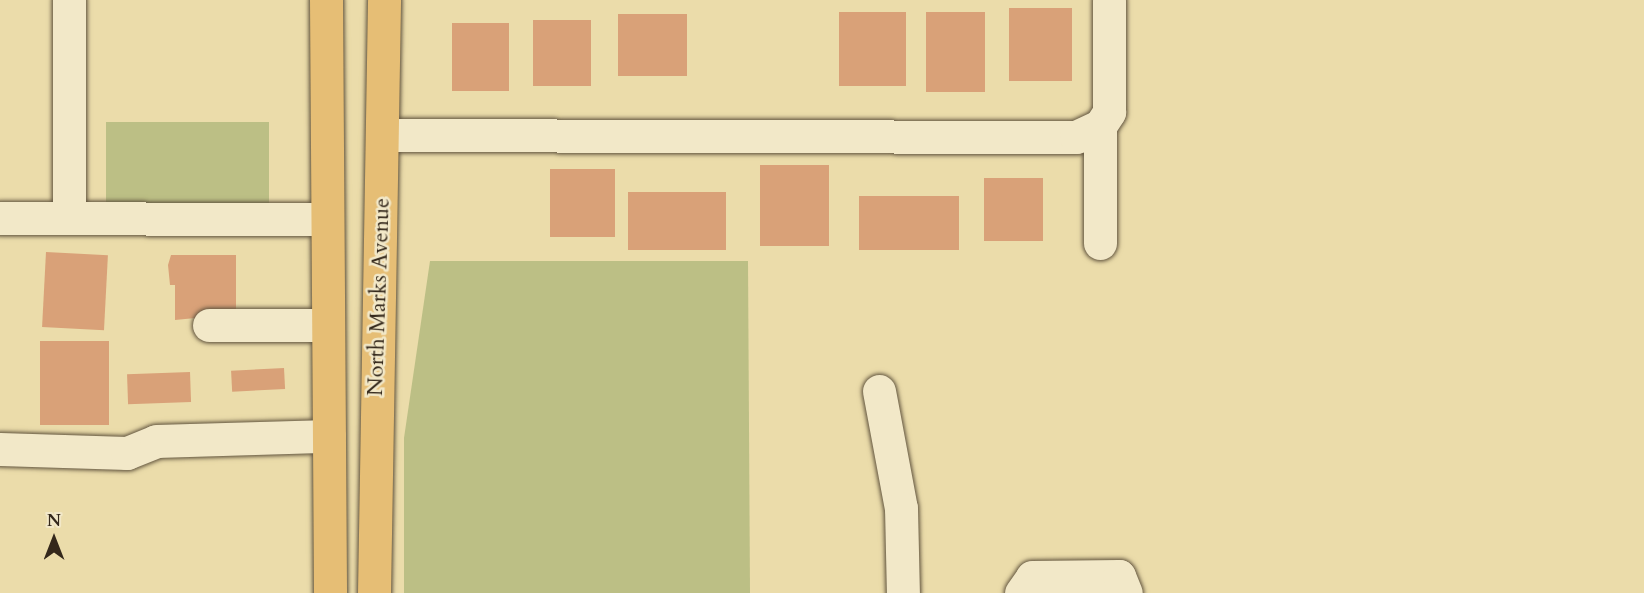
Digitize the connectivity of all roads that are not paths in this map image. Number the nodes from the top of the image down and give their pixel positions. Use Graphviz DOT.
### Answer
graph roads {
  1 [pos="69,0"];
  2 [pos="326,0"];
  3 [pos="384,0"];
  4 [pos="1109,0"];
  5 [pos="1100,126"];
  6 [pos="383,135"];
  7 [pos="69,216"];
  8 [pos="0,218"];
  9 [pos="327,219"];
  10 [pos="1100,243"];
  11 [pos="209,325"];
  12 [pos="328,325"];
  13 [pos="879,392"];
  14 [pos="329,436"];
  15 [pos="0,449"];
  16 [pos="330,593"];
  17 [pos="374,593"];
  18 [pos="903,593"];
  19 [pos="1021,593"];
  20 [pos="1126,593"];
  1 -- 7 [label="lane"];
  2 -- 9 [label="main road, North Marks Avenue"];
  3 -- 6 [label="main road, North Marks Avenue"];
  4 -- 5 [label="lane"];
  5 -- 6 [label="lane"];
  5 -- 10 [label="lane"];
  6 -- 17 [label="main road, North Marks Avenue"];
  7 -- 8 [label="lane"];
  7 -- 9 [label="lane"];
  9 -- 12 [label="main road, North Marks Avenue"];
  11 -- 12 [label="lane"];
  12 -- 14 [label="main road, North Marks Avenue"];
  13 -- 18 [label="lane"];
  14 -- 15 [label="lane"];
  14 -- 16 [label="main road, North Marks Avenue"];
  19 -- 20 [label="lane"];
}
